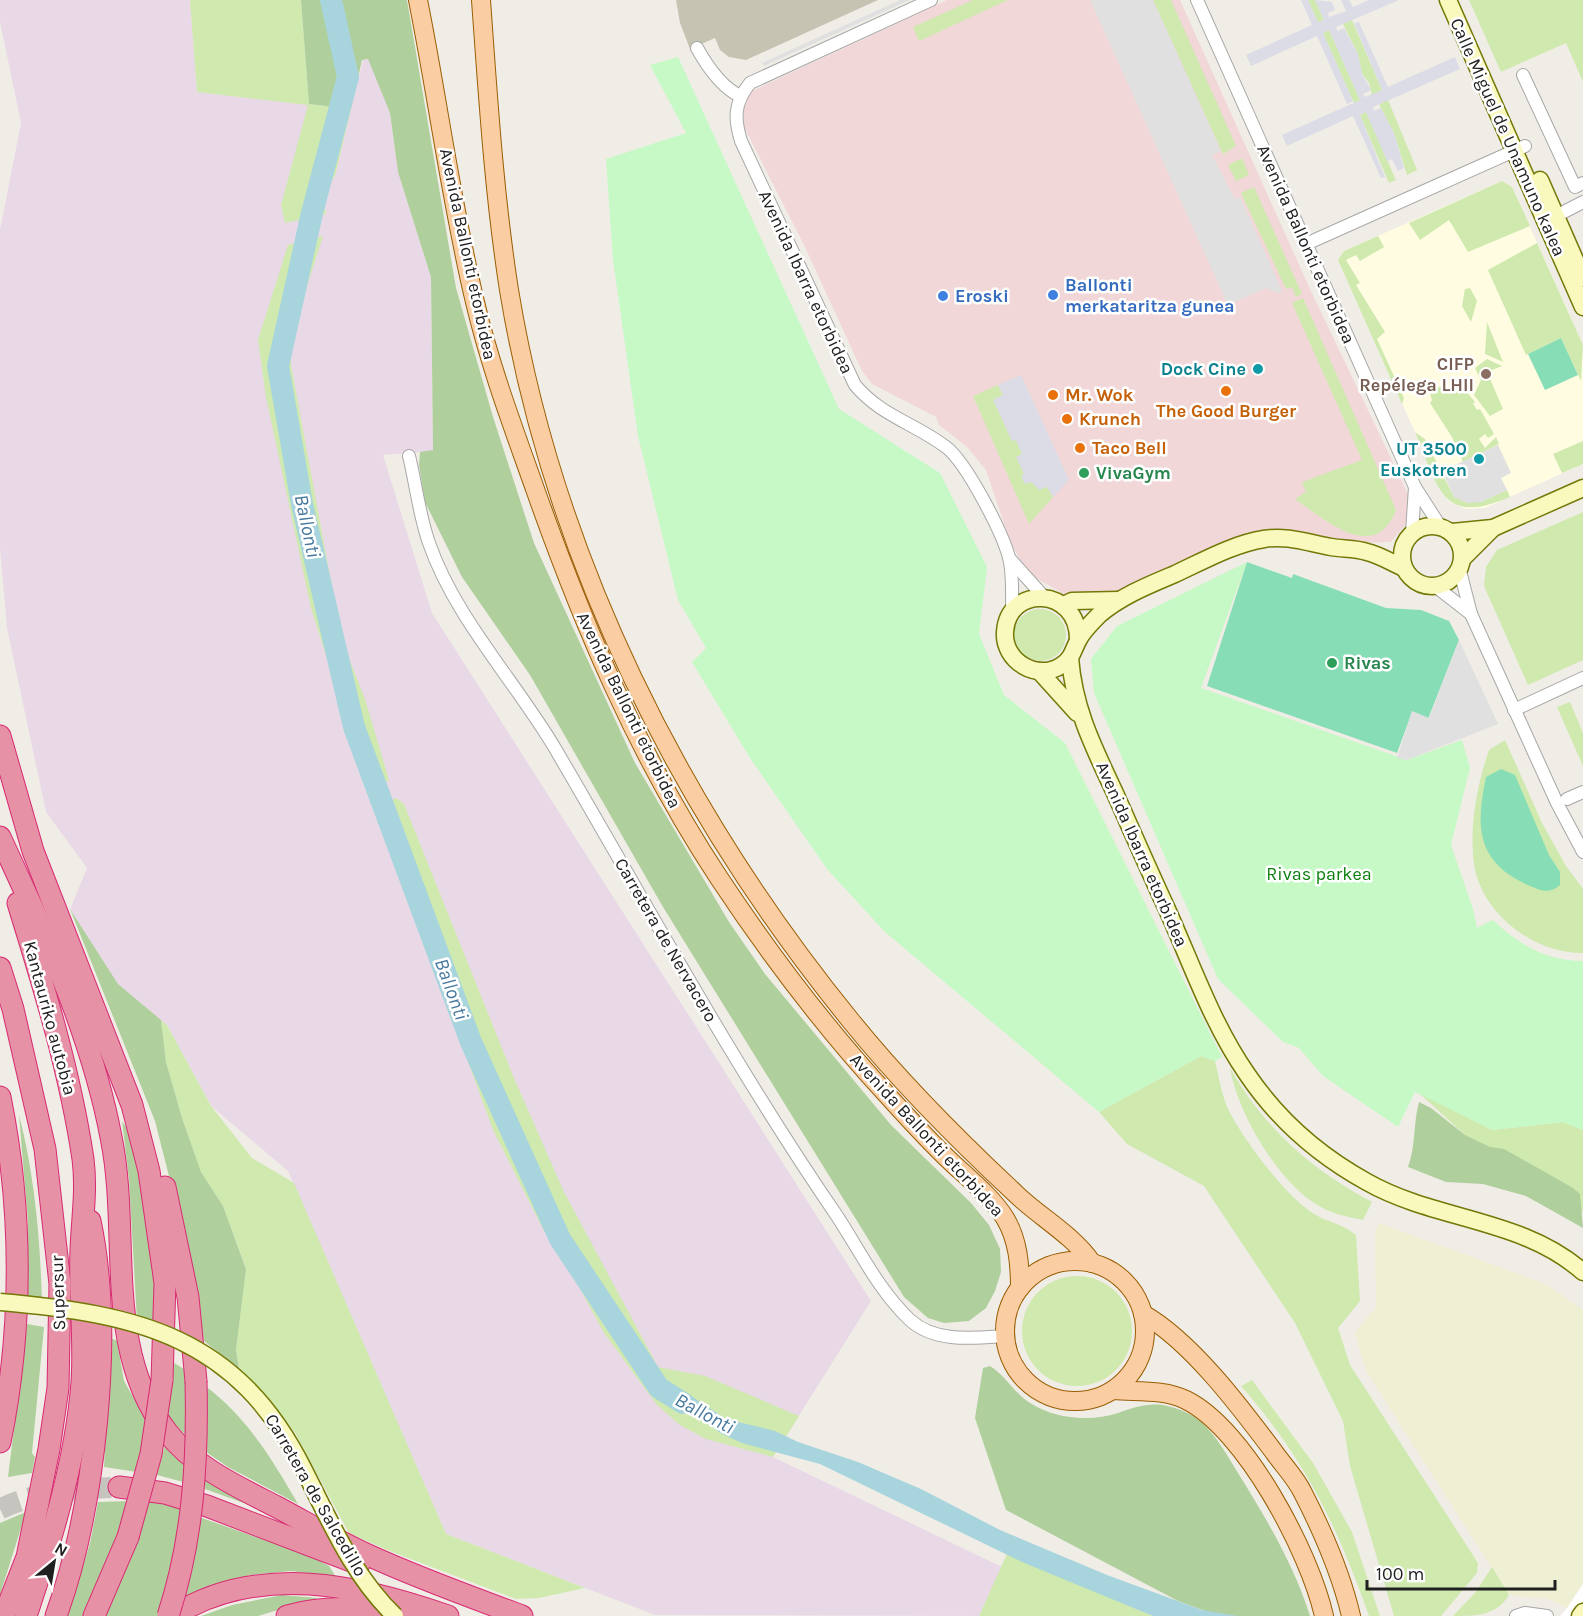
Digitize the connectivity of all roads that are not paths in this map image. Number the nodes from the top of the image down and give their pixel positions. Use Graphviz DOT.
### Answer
graph roads {
  1 [pos="418,0"];
  2 [pos="481,0"];
  3 [pos="931,0"];
  4 [pos="1197,0"];
  5 [pos="1448,0"];
  6 [pos="1460,0"];
  7 [pos="697,48"];
  8 [pos="1523,75"];
  9 [pos="740,96"];
  10 [pos="1520,148"];
  11 [pos="1583,183"];
  12 [pos="1583,202"];
  13 [pos="1556,216"];
  14 [pos="1306,244"];
  15 [pos="1583,278"];
  16 [pos="1583,308"];
  17 [pos="409,456"];
  18 [pos="1415,487"];
  19 [pos="1583,488"];
  20 [pos="1493,528"];
  21 [pos="1446,529"];
  22 [pos="1409,536"];
  23 [pos="1366,551"];
  24 [pos="1010,559"];
  25 [pos="1461,564"];
  26 [pos="1404,568"];
  27 [pos="1435,586"];
  28 [pos="1045,597"];
  29 [pos="1119,600"];
  30 [pos="1064,605"];
  31 [pos="1012,612"];
  32 [pos="1471,614"];
  33 [pos="1078,639"];
  34 [pos="1070,658"];
  35 [pos="1039,671"];
  36 [pos="1583,678"];
  37 [pos="1514,710"];
  38 [pos="1079,715"];
  39 [pos="0,736"];
  40 [pos="1583,792"];
  41 [pos="1567,799"];
  42 [pos="0,837"];
  43 [pos="0,845"];
  44 [pos="1583,852"];
  45 [pos="0,968"];
  46 [pos="0,1096"];
  47 [pos="132,1106"];
  48 [pos="85,1194"];
  49 [pos="1092,1263"];
  50 [pos="1583,1272"];
  51 [pos="1020,1288"];
  52 [pos="0,1302"];
  53 [pos="1143,1314"];
  54 [pos="1006,1336"];
  55 [pos="1114,1390"];
  56 [pos="0,1442"];
  57 [pos="119,1487"];
  58 [pos="1346,1594"];
  59 [pos="1583,1612"];
  60 [pos="4,1616"];
  61 [pos="26,1616"];
  62 [pos="56,1616"];
  63 [pos="94,1616"];
  64 [pos="168,1616"];
  65 [pos="174,1616"];
  66 [pos="287,1616"];
  67 [pos="394,1616"];
  68 [pos="417,1616"];
  69 [pos="448,1616"];
  70 [pos="522,1616"];
  71 [pos="1323,1616"];
  72 [pos="1351,1616"];
  73 [pos="1359,1616"];
  74 [pos="1516,1616"];
  75 [pos="1547,1616"];
  76 [pos="1580,1616"];
  1 -- 51 [label="main road, Avenida Ballonti etorbidea"];
  2 -- 49 [label="main road, Avenida Ballonti etorbidea"];
  3 -- 9 [label="street"];
  4 -- 14 [label="street, Avenida Ballonti etorbidea"];
  5 -- 10 [label="street, Calle Miguel de Unamuno kalea"];
  6 -- 10 [label="street, Calle Miguel de Unamuno kalea"];
  7 -- 9 [label="street"];
  8 -- 11 [label="street"];
  9 -- 24 [label="street, Avenida Ibarra etorbidea"];
  10 -- 13 [label="street, Calle Miguel de Unamuno kalea"];
  10 -- 14 [label="street"];
  10 -- 16 [label="street, Calle Miguel de Unamuno kalea"];
  12 -- 13 [label="street"];
  13 -- 15 [label="street, Calle Miguel de Unamuno kalea"];
  14 -- 18 [label="street, Avenida Ballonti etorbidea"];
  17 -- 54 [label="street, Carretera de Nervacero"];
  18 -- 21 [label="street, Avenida Ballonti etorbidea"];
  18 -- 22 [label="street, Avenida Ballonti etorbidea"];
  19 -- 20 [label="street"];
  20 -- 21 [label="street"];
  20 -- 25 [label="street"];
  21 -- 22 [label="street"];
  21 -- 25 [label="street"];
  22 -- 23 [label="street"];
  22 -- 26 [label="street"];
  23 -- 26 [label="street"];
  23 -- 29 [label="street"];
  24 -- 28 [label="street"];
  24 -- 31 [label="street, Avenida Ibarra etorbidea"];
  25 -- 27 [label="street"];
  25 -- 32 [label="street"];
  26 -- 27 [label="street"];
  27 -- 32 [label="street"];
  28 -- 30 [label="street"];
  28 -- 31 [label="street"];
  29 -- 30 [label="street"];
  29 -- 33 [label="street"];
  30 -- 33 [label="street"];
  31 -- 35 [label="street, Avenida Ibarra etorbidea"];
  32 -- 37 [label="street"];
  33 -- 34 [label="street"];
  34 -- 35 [label="street"];
  34 -- 38 [label="street, Avenida Ibarra etorbidea"];
  35 -- 38 [label="street, Avenida Ibarra etorbidea"];
  36 -- 37 [label="street"];
  37 -- 44 [label="street"];
  38 -- 50 [label="street, Avenida Ibarra etorbidea"];
  39 -- 47 [label="highway"];
  40 -- 41 [label="street"];
  42 -- 70 [label="highway"];
  43 -- 48 [label="highway, Kantauriko autobia"];
  45 -- 60 [label="highway, Supersur"];
  46 -- 56 [label="highway"];
  47 -- 63 [label="highway, bridge"];
  47 -- 64 [label="highway, bridge"];
  48 -- 61 [label="highway, Supersur"];
  48 -- 62 [label="highway"];
  49 -- 51 [label="main road"];
  49 -- 53 [label="main road"];
  51 -- 54 [label="main road"];
  52 -- 67 [label="street, Carretera de Salcedillo, bridge"];
  53 -- 55 [label="main road"];
  53 -- 58 [label="main road"];
  54 -- 55 [label="main road"];
  55 -- 71 [label="main road"];
  57 -- 70 [label="highway"];
  58 -- 72 [label="main road"];
  58 -- 73 [label="main road"];
  59 -- 76 [label="street"];
  65 -- 69 [label="highway"];
  66 -- 68 [label="highway"];
  74 -- 75 [label="street"];
}
